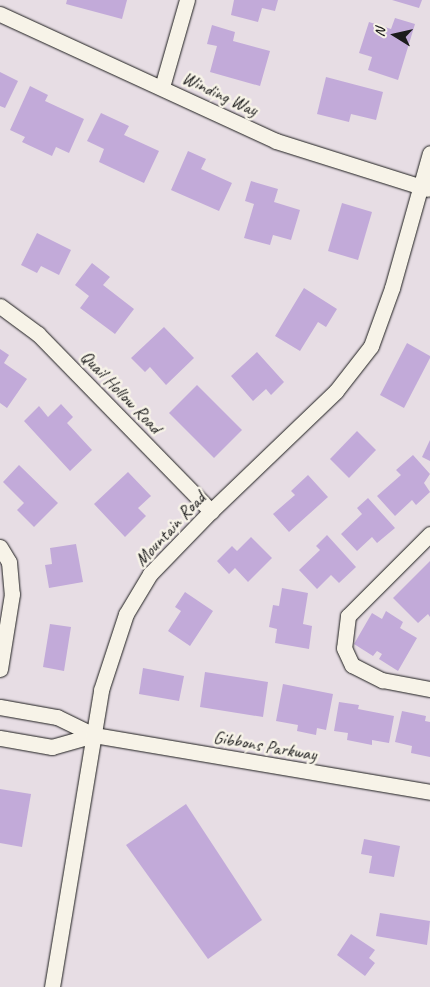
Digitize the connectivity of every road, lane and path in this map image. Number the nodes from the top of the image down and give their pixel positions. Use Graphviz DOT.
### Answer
graph roads {
  1 [pos="187,0"];
  2 [pos="0,14"];
  3 [pos="162,87"];
  4 [pos="430,153"];
  5 [pos="425,188"];
  6 [pos="0,306"];
  7 [pos="212,511"];
  8 [pos="430,534"];
  9 [pos="0,547"];
  10 [pos="0,669"];
  11 [pos="430,689"];
  12 [pos="0,707"];
  13 [pos="94,735"];
  14 [pos="0,738"];
  15 [pos="430,792"];
  16 [pos="52,987"];
  1 -- 3 [label="street"];
  2 -- 3 [label="street, Winding Way"];
  3 -- 5 [label="street, Winding Way"];
  4 -- 5 [label="street, Mountain Road"];
  5 -- 7 [label="street, Mountain Road"];
  6 -- 7 [label="street, Quail Hollow Road"];
  7 -- 13 [label="street, Mountain Road"];
  8 -- 11 [label="street"];
  9 -- 10 [label="street"];
  12 -- 13 [label="street"];
  13 -- 14 [label="street"];
  13 -- 15 [label="street, Gibbons Parkway"];
  13 -- 16 [label="street, Mountain Road"];
}
